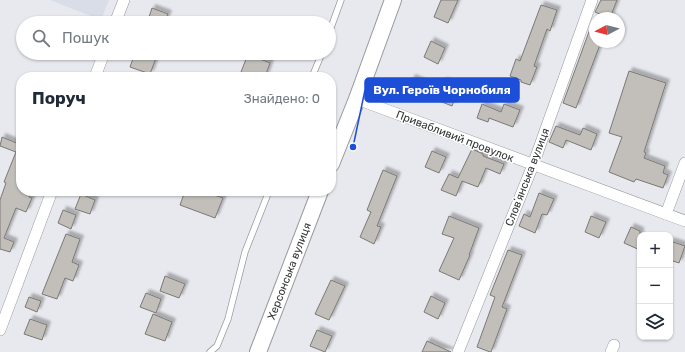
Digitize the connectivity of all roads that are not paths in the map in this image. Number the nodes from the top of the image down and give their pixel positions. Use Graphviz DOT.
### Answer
graph roads {
  1 [pos="124,0"];
  2 [pos="341,0"];
  3 [pos="393,0"];
  4 [pos="592,0"];
  5 [pos="118,16"];
  6 [pos="335,16"];
  7 [pos="101,60"];
  8 [pos="319,60"];
  9 [pos="97,72"];
  10 [pos="314,72"];
  11 [pos="357,98"];
  12 [pos="336,151"];
  13 [pos="685,163"];
  14 [pos="533,165"];
  15 [pos="50,196"];
  16 [pos="267,196"];
  17 [pos="318,196"];
  18 [pos="666,214"];
  19 [pos="685,221"];
  20 [pos="0,330"];
  21 [pos="210,352"];
  22 [pos="258,352"];
  23 [pos="458,352"];
  1 -- 5 [label="street"];
  2 -- 6 [label="lane"];
  3 -- 11 [label="main road"];
  4 -- 14 [label="street, Словʼянська вулиця"];
  7 -- 9 [label="street"];
  8 -- 10 [label="lane"];
  11 -- 12 [label="main road"];
  11 -- 14 [label="street, Привабливий провулок"];
  13 -- 18 [label="street"];
  14 -- 18 [label="street, Привабливий провулок"];
  14 -- 23 [label="street, Словʼянська вулиця"];
  15 -- 20 [label="street"];
  16 -- 21 [label="lane"];
  17 -- 22 [label="main road, Херсонська вулиця"];
  18 -- 19 [label="street, Привабливий провулок"];
}
